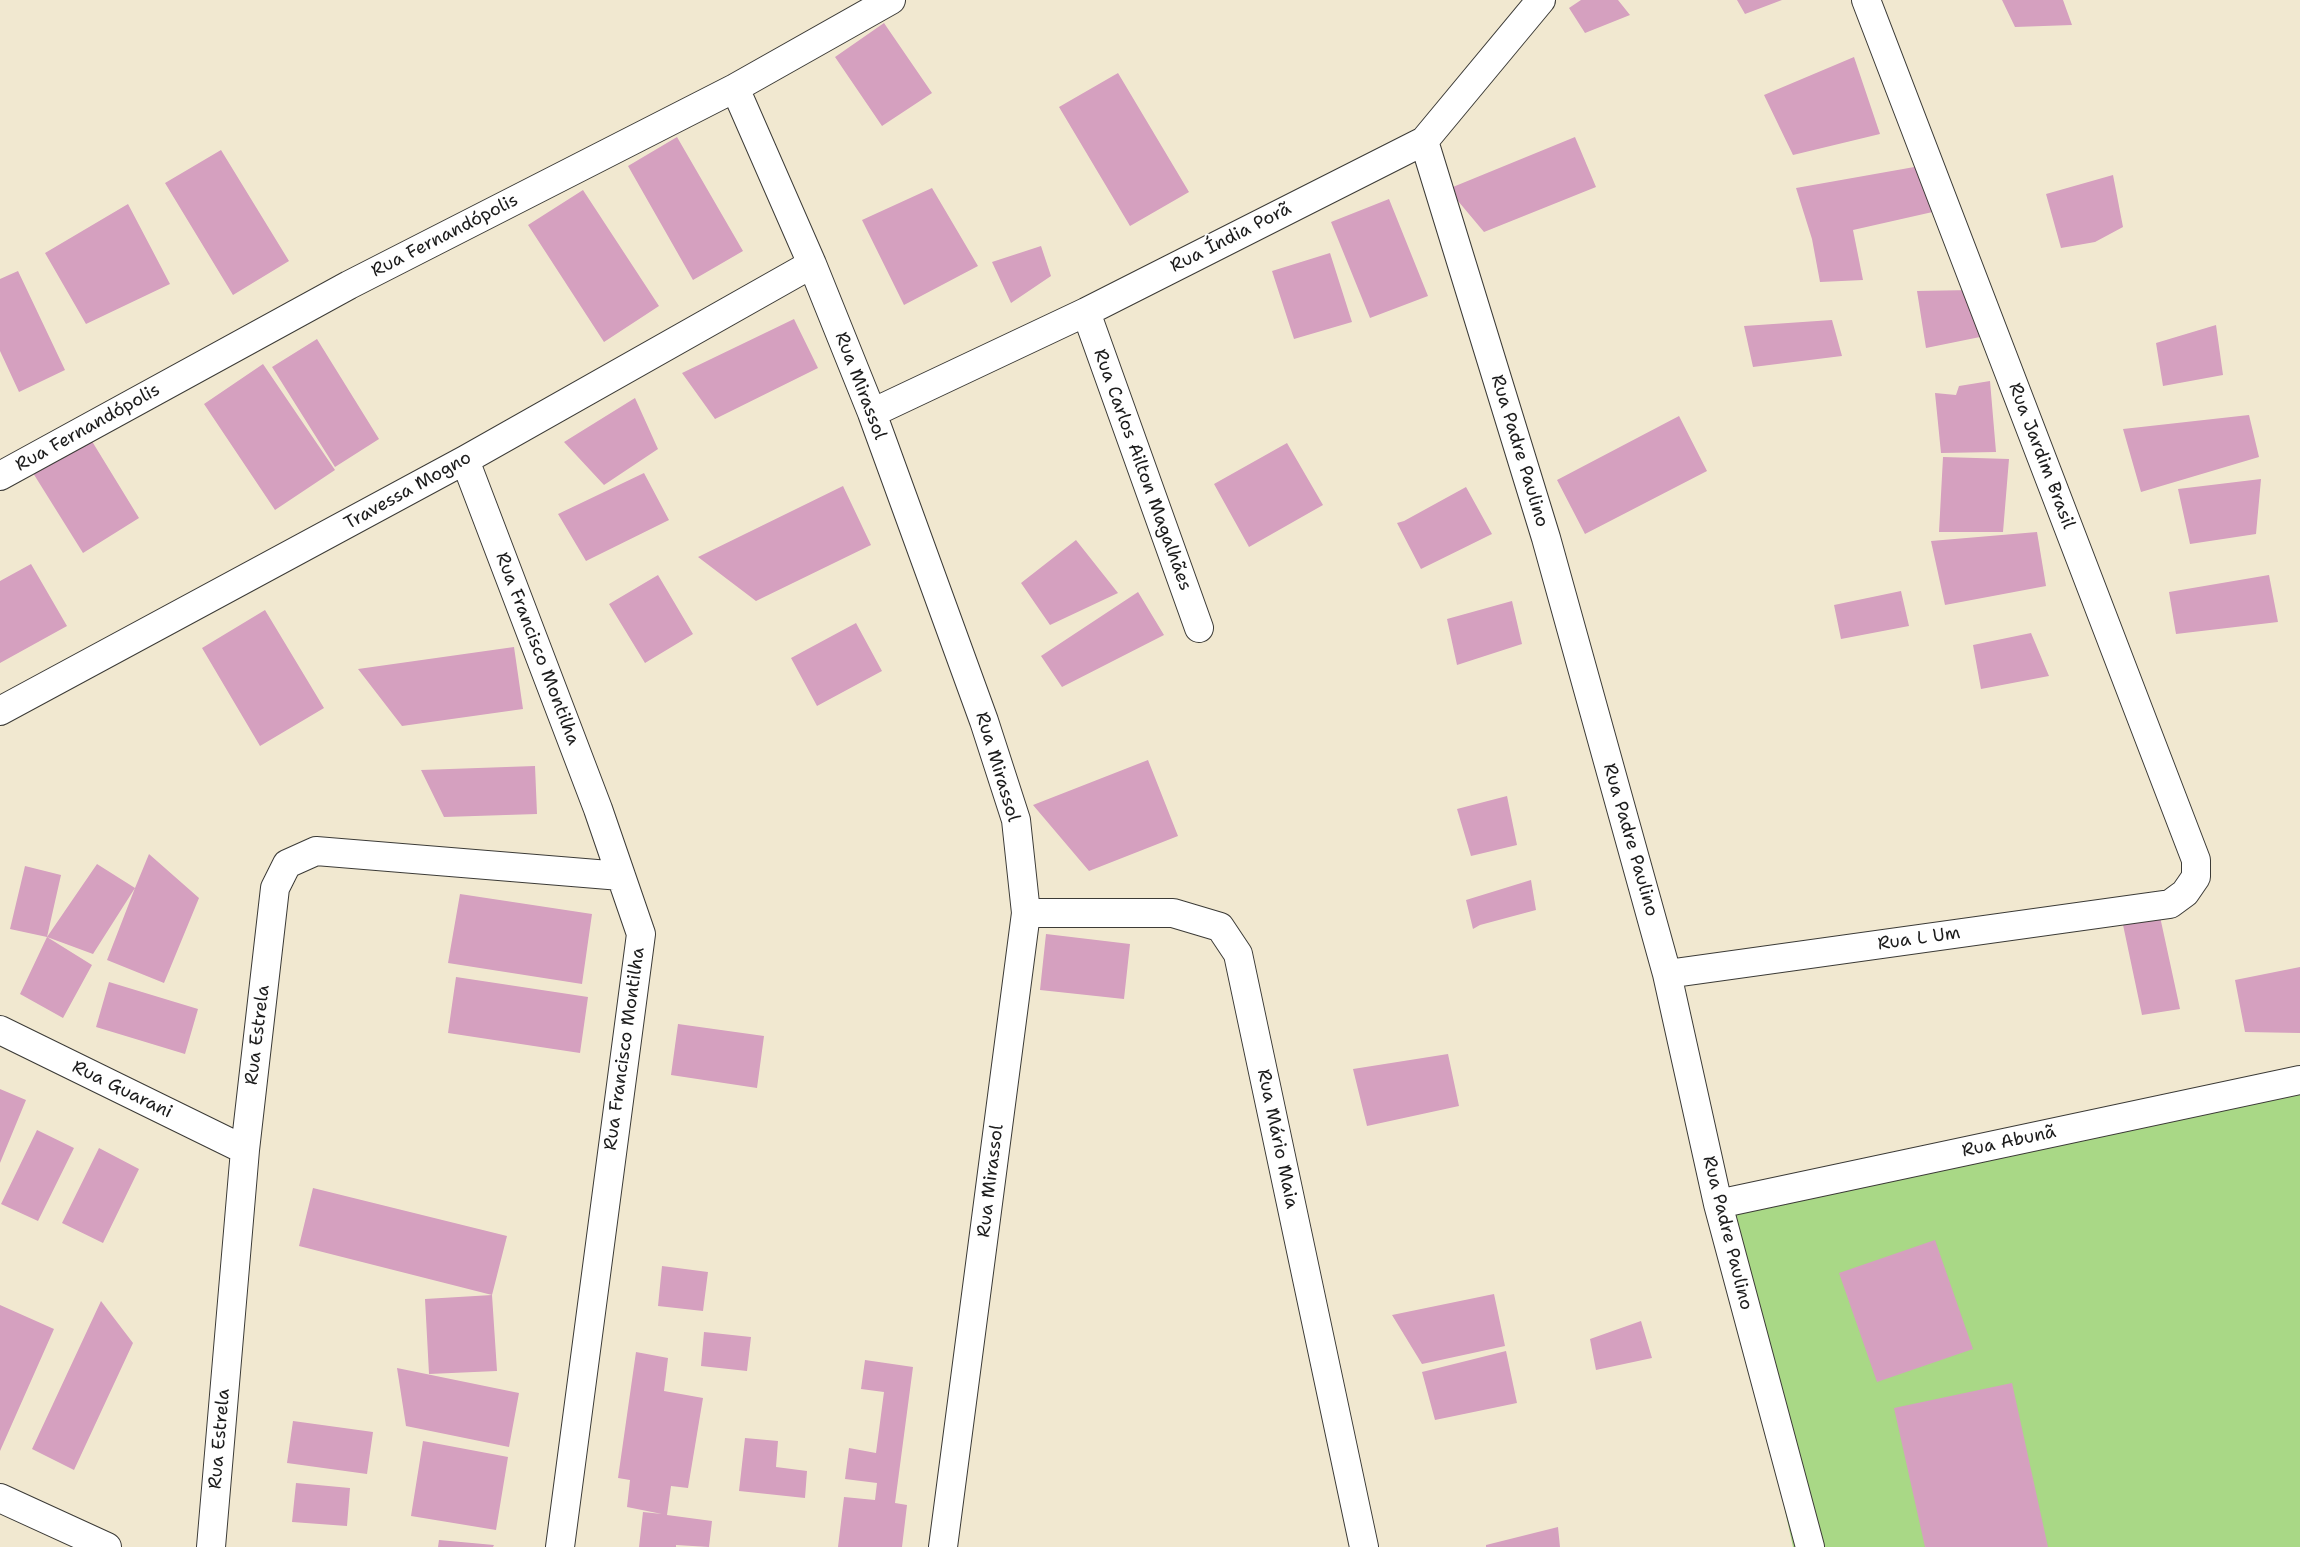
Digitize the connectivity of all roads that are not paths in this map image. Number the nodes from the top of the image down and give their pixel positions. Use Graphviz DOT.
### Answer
graph roads {
  1 [pos="891,0"];
  2 [pos="1541,0"];
  3 [pos="1866,0"];
  4 [pos="735,88"];
  5 [pos="1424,140"];
  6 [pos="812,264"];
  7 [pos="1086,312"];
  8 [pos="872,414"];
  9 [pos="465,460"];
  10 [pos="0,476"];
  11 [pos="1199,628"];
  12 [pos="0,711"];
  13 [pos="621,876"];
  14 [pos="2170,904"];
  15 [pos="1026,913"];
  16 [pos="1668,974"];
  17 [pos="0,1030"];
  18 [pos="2300,1080"];
  19 [pos="245,1150"];
  20 [pos="1718,1204"];
  21 [pos="0,1498"];
  22 [pos="107,1547"];
  23 [pos="211,1547"];
  24 [pos="560,1547"];
  25 [pos="943,1547"];
  26 [pos="1364,1547"];
  27 [pos="1810,1547"];
  1 -- 4 [label="street, Rua Fernandópolis"];
  2 -- 5 [label="street, Rua Índia Porã"];
  3 -- 14 [label="street, Rua Jardim Brasil"];
  4 -- 6 [label="street, Rua Mirassol"];
  4 -- 10 [label="street, Rua Fernandópolis"];
  5 -- 7 [label="street, Rua Índia Porã"];
  5 -- 16 [label="street, Rua Padre Paulino"];
  6 -- 8 [label="street, Rua Mirassol"];
  6 -- 9 [label="street, Travessa Mogno"];
  7 -- 8 [label="street, Rua Índia Porã"];
  7 -- 11 [label="street, Rua Carlos Ailton Magalhães"];
  8 -- 15 [label="street, Rua Mirassol"];
  9 -- 12 [label="street, Travessa Mogno"];
  9 -- 13 [label="street, Rua Francisco Montilha"];
  13 -- 19 [label="street, Rua Estrela"];
  13 -- 24 [label="street, Rua Francisco Montilha"];
  14 -- 16 [label="street, Rua L Um"];
  15 -- 25 [label="street, Rua Mirassol"];
  15 -- 26 [label="street, Rua Mário Maia"];
  16 -- 20 [label="street, Rua Padre Paulino"];
  17 -- 19 [label="street, Rua Guarani"];
  18 -- 20 [label="street, Rua Abunã"];
  19 -- 23 [label="street, Rua Estrela"];
  20 -- 27 [label="street, Rua Padre Paulino"];
  21 -- 22 [label="street"];
}
